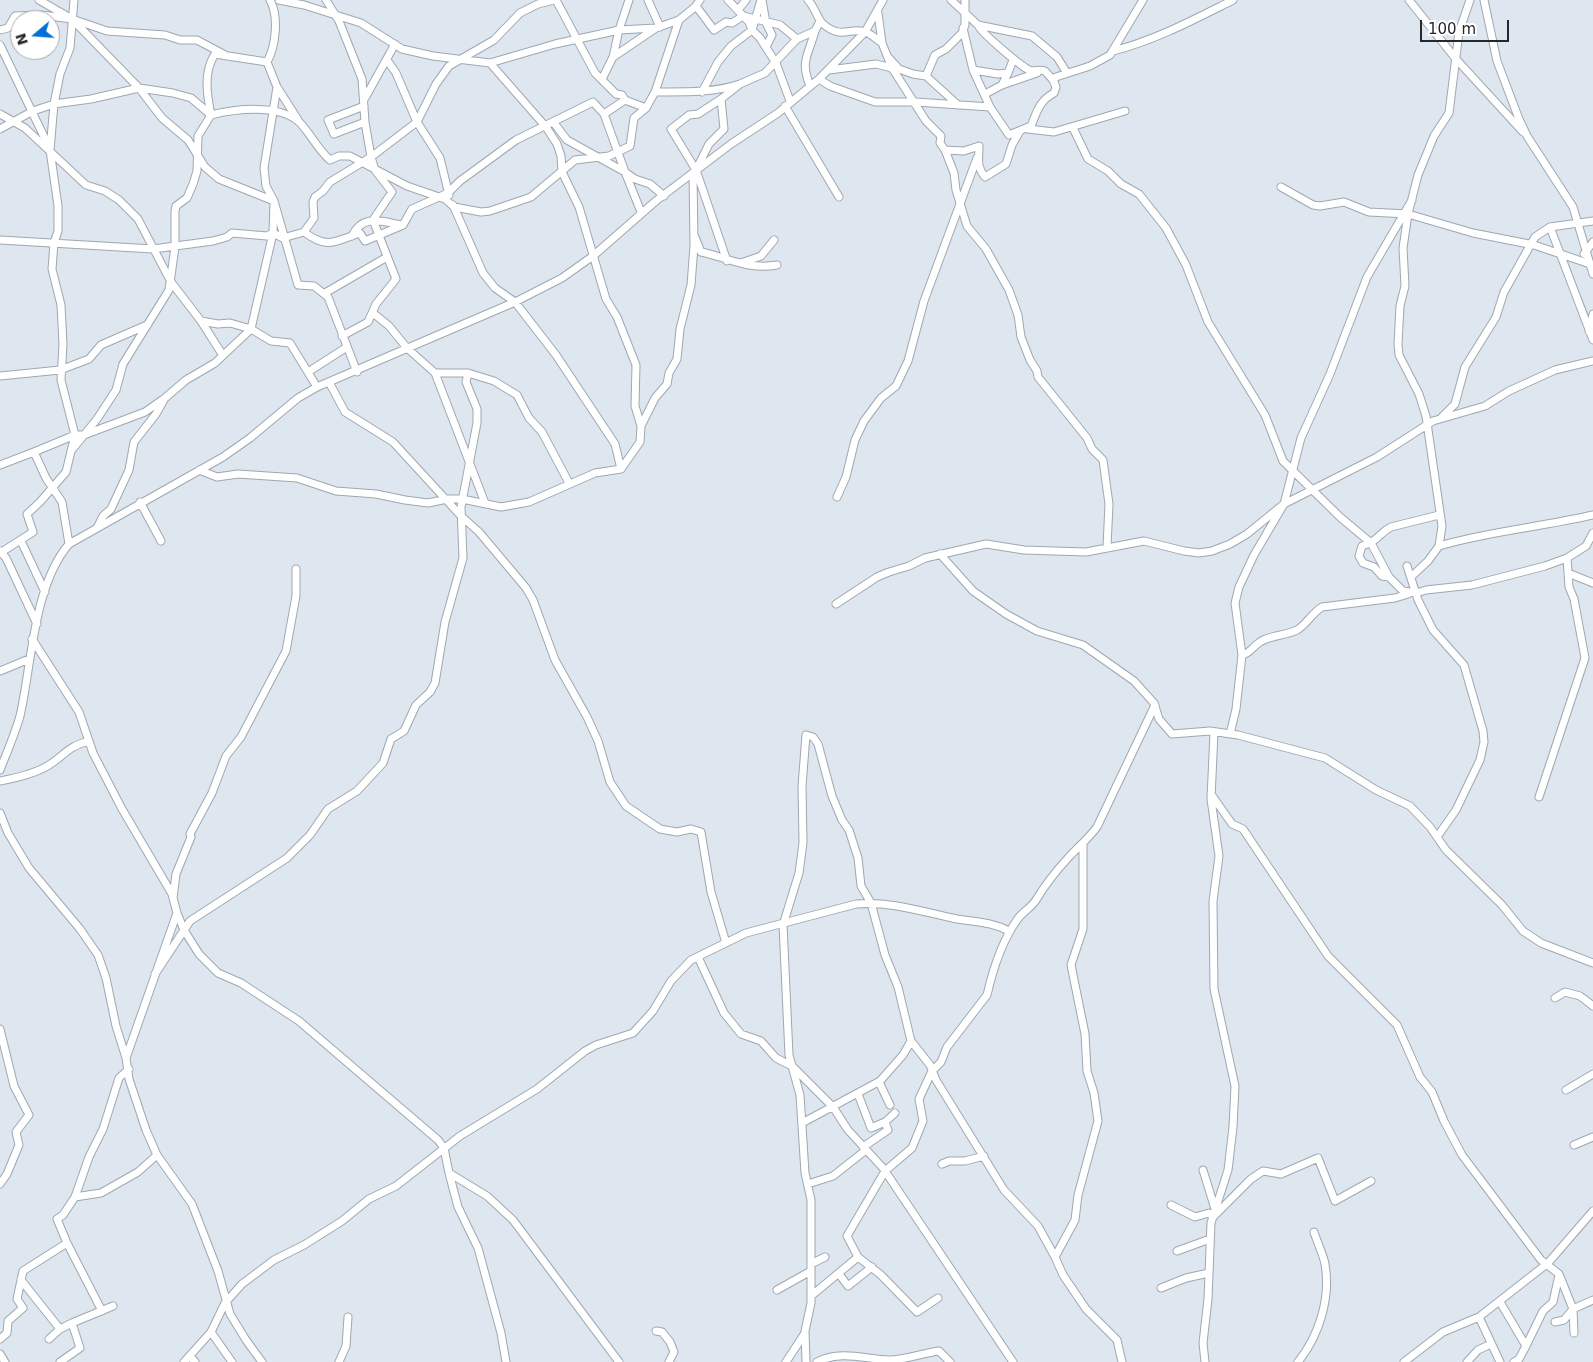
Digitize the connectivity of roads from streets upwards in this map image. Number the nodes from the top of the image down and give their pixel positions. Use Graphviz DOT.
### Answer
graph roads {
  1 [pos="39,0"];
  2 [pos="74,0"];
  3 [pos="270,0"];
  4 [pos="279,0"];
  5 [pos="326,0"];
  6 [pos="555,0"];
  7 [pos="629,0"];
  8 [pos="648,0"];
  9 [pos="728,0"];
  10 [pos="746,0"];
  11 [pos="762,0"];
  12 [pos="808,0"];
  13 [pos="816,0"];
  14 [pos="883,0"];
  15 [pos="951,0"];
  16 [pos="965,0"];
  17 [pos="1143,0"];
  18 [pos="1234,0"];
  19 [pos="1409,0"];
  20 [pos="1470,0"];
  21 [pos="1484,0"];
  22 [pos="698,3"];
  23 [pos="738,10"];
  24 [pos="817,11"];
  25 [pos="878,13"];
  26 [pos="964,13"];
  27 [pos="334,14"];
  28 [pos="743,16"];
  29 [pos="72,19"];
  30 [pos="678,20"];
  31 [pos="756,21"];
  32 [pos="820,21"];
  33 [pos="766,23"];
  34 [pos="978,25"];
  35 [pos="658,27"];
  36 [pos="963,28"];
  37 [pos="0,30"];
  38 [pos="619,30"];
  39 [pos="752,30"];
  40 [pos="815,31"];
  41 [pos="865,32"];
  42 [pos="797,39"];
  43 [pos="576,40"];
  44 [pos="882,43"];
  45 [pos="395,44"];
  46 [pos="0,45"];
  47 [pos="766,47"];
  48 [pos="1114,51"];
  49 [pos="227,56"];
  50 [pos="613,57"];
  51 [pos="889,58"];
  52 [pos="1456,59"];
  53 [pos="387,60"];
  54 [pos="461,60"];
  55 [pos="1013,60"];
  56 [pos="267,62"];
  57 [pos="490,63"];
  58 [pos="776,63"];
  59 [pos="892,68"];
  60 [pos="973,70"];
  61 [pos="827,71"];
  62 [pos="1045,71"];
  63 [pos="1008,73"];
  64 [pos="1067,73"];
  65 [pos="926,76"];
  66 [pos="602,79"];
  67 [pos="819,79"];
  68 [pos="1053,80"];
  69 [pos="740,84"];
  70 [pos="1002,85"];
  71 [pos="810,86"];
  72 [pos="276,87"];
  73 [pos="139,88"];
  74 [pos="656,92"];
  75 [pos="702,92"];
  76 [pos="985,94"];
  77 [pos="721,99"];
  78 [pos="625,100"];
  79 [pos="364,102"];
  80 [pos="916,102"];
  81 [pos="54,104"];
  82 [pos="788,104"];
  83 [pos="959,105"];
  84 [pos="990,107"];
  85 [pos="646,108"];
  86 [pos="1125,111"];
  87 [pos="33,112"];
  88 [pos="272,112"];
  89 [pos="0,114"];
  90 [pos="604,114"];
  91 [pos="211,115"];
  92 [pos="298,121"];
  93 [pos="365,122"];
  94 [pos="417,122"];
  95 [pos="14,123"];
  96 [pos="554,123"];
  97 [pos="546,127"];
  98 [pos="1073,128"];
  99 [pos="0,129"];
  100 [pos="1024,130"];
  101 [pos="1527,136"];
  102 [pos="50,150"];
  103 [pos="945,150"];
  104 [pos="617,152"];
  105 [pos="196,154"];
  106 [pos="596,156"];
  107 [pos="371,157"];
  108 [pos="977,158"];
  109 [pos="362,161"];
  110 [pos="376,170"];
  111 [pos="562,172"];
  112 [pos="625,172"];
  113 [pos="694,172"];
  114 [pos="1281,187"];
  115 [pos="448,193"];
  116 [pos="664,196"];
  117 [pos="438,197"];
  118 [pos="839,197"];
  119 [pos="274,201"];
  120 [pos="960,201"];
  121 [pos="454,207"];
  122 [pos="641,212"];
  123 [pos="1406,214"];
  124 [pos="373,220"];
  125 [pos="1593,220"];
  126 [pos="1577,224"];
  127 [pos="403,225"];
  128 [pos="1550,227"];
  129 [pos="692,230"];
  130 [pos="304,232"];
  131 [pos="273,233"];
  132 [pos="352,236"];
  133 [pos="380,236"];
  134 [pos="283,238"];
  135 [pos="0,240"];
  136 [pos="774,240"];
  137 [pos="1593,242"];
  138 [pos="54,243"];
  139 [pos="1531,244"];
  140 [pos="175,247"];
  141 [pos="153,249"];
  142 [pos="1586,254"];
  143 [pos="593,256"];
  144 [pos="1563,256"];
  145 [pos="387,257"];
  146 [pos="727,261"];
  147 [pos="737,264"];
  148 [pos="777,265"];
  149 [pos="1592,265"];
  150 [pos="1593,274"];
  151 [pos="170,281"];
  152 [pos="325,294"];
  153 [pos="515,302"];
  154 [pos="373,313"];
  155 [pos="1593,314"];
  156 [pos="201,321"];
  157 [pos="148,325"];
  158 [pos="251,329"];
  159 [pos="1589,331"];
  160 [pos="342,336"];
  161 [pos="1593,340"];
  162 [pos="347,347"];
  163 [pos="407,348"];
  164 [pos="222,354"];
  165 [pos="1593,361"];
  166 [pos="60,370"];
  167 [pos="308,372"];
  168 [pos="357,372"];
  169 [pos="435,373"];
  170 [pos="468,373"];
  171 [pos="0,376"];
  172 [pos="329,382"];
  173 [pos="317,387"];
  174 [pos="165,398"];
  175 [pos="1442,417"];
  176 [pos="1427,425"];
  177 [pos="641,426"];
  178 [pos="75,435"];
  179 [pos="84,435"];
  180 [pos="71,451"];
  181 [pos="34,452"];
  182 [pos="469,459"];
  183 [pos="0,465"];
  184 [pos="621,469"];
  185 [pos="198,470"];
  186 [pos="1293,471"];
  187 [pos="569,483"];
  188 [pos="52,488"];
  189 [pos="1313,490"];
  190 [pos="837,498"];
  191 [pos="447,499"];
  192 [pos="462,499"];
  193 [pos="140,502"];
  194 [pos="486,503"];
  195 [pos="1284,504"];
  196 [pos="1440,515"];
  197 [pos="1593,515"];
  198 [pos="461,516"];
  199 [pos="98,526"];
  200 [pos="1593,533"];
  201 [pos="21,540"];
  202 [pos="160,540"];
  203 [pos="69,544"];
  204 [pos="1370,544"];
  205 [pos="1439,546"];
  206 [pos="1107,547"];
  207 [pos="0,552"];
  208 [pos="940,554"];
  209 [pos="1567,558"];
  210 [pos="1407,566"];
  211 [pos="296,569"];
  212 [pos="1568,573"];
  213 [pos="1412,576"];
  214 [pos="1389,577"];
  215 [pos="1593,583"];
  216 [pos="45,592"];
  217 [pos="1412,593"];
  218 [pos="836,604"];
  219 [pos="37,624"];
  220 [pos="32,639"];
  221 [pos="1242,656"];
  222 [pos="29,660"];
  223 [pos="0,670"];
  224 [pos="1155,705"];
  225 [pos="1214,732"];
  226 [pos="1230,734"];
  227 [pos="89,741"];
  228 [pos="0,770"];
  229 [pos="0,781"];
  230 [pos="1211,794"];
  231 [pos="1539,797"];
  232 [pos="0,813"];
  233 [pos="1437,837"];
  234 [pos="1083,844"];
  235 [pos="173,899"];
  236 [pos="871,903"];
  237 [pos="176,912"];
  238 [pos="783,925"];
  239 [pos="184,930"];
  240 [pos="1009,931"];
  241 [pos="726,943"];
  242 [pos="698,957"];
  243 [pos="1593,963"];
  244 [pos="155,974"];
  245 [pos="1555,998"];
  246 [pos="1593,1006"];
  247 [pos="0,1029"];
  248 [pos="911,1041"];
  249 [pos="126,1058"];
  250 [pos="792,1066"];
  251 [pos="129,1069"];
  252 [pos="932,1071"];
  253 [pos="1593,1074"];
  254 [pos="878,1082"];
  255 [pos="1566,1090"];
  256 [pos="858,1094"];
  257 [pos="890,1105"];
  258 [pos="833,1107"];
  259 [pos="896,1113"];
  260 [pos="885,1122"];
  261 [pos="802,1123"];
  262 [pos="1593,1137"];
  263 [pos="1574,1144"];
  264 [pos="444,1148"];
  265 [pos="865,1149"];
  266 [pos="157,1155"];
  267 [pos="984,1156"];
  268 [pos="942,1164"];
  269 [pos="1202,1170"];
  270 [pos="885,1171"];
  271 [pos="449,1173"];
  272 [pos="1371,1181"];
  273 [pos="0,1184"];
  274 [pos="808,1184"];
  275 [pos="75,1197"];
  276 [pos="1171,1204"];
  277 [pos="1593,1211"];
  278 [pos="1214,1213"];
  279 [pos="1314,1232"];
  280 [pos="1210,1239"];
  281 [pos="67,1243"];
  282 [pos="1176,1251"];
  283 [pos="825,1257"];
  284 [pos="858,1257"];
  285 [pos="1056,1258"];
  286 [pos="1548,1263"];
  287 [pos="872,1267"];
  288 [pos="810,1268"];
  289 [pos="1209,1273"];
  290 [pos="839,1274"];
  291 [pos="1560,1274"];
  292 [pos="21,1280"];
  293 [pos="1161,1288"];
  294 [pos="777,1290"];
  295 [pos="811,1296"];
  296 [pos="938,1298"];
  297 [pos="1593,1300"];
  298 [pos="1500,1302"];
  299 [pos="225,1303"];
  300 [pos="113,1306"];
  301 [pos="1573,1309"];
  302 [pos="102,1311"];
  303 [pos="348,1317"];
  304 [pos="1479,1317"];
  305 [pos="1555,1322"];
  306 [pos="72,1323"];
  307 [pos="60,1328"];
  308 [pos="656,1331"];
  309 [pos="211,1332"];
  310 [pos="805,1332"];
  311 [pos="1574,1333"];
  312 [pos="0,1339"];
  313 [pos="49,1339"];
  314 [pos="1491,1344"];
  315 [pos="1526,1346"];
  316 [pos="0,1354"];
  317 [pos="193,1359"];
  318 [pos="5,1362"];
  319 [pos="60,1362"];
  320 [pos="184,1362"];
  321 [pos="232,1362"];
  322 [pos="262,1362"];
  323 [pos="339,1362"];
  324 [pos="506,1362"];
  325 [pos="619,1362"];
  326 [pos="669,1362"];
  327 [pos="786,1362"];
  328 [pos="806,1362"];
  329 [pos="817,1362"];
  330 [pos="950,1362"];
  331 [pos="1013,1362"];
  332 [pos="1122,1362"];
  333 [pos="1205,1362"];
  334 [pos="1298,1362"];
  335 [pos="1404,1362"];
  336 [pos="1467,1362"];
  337 [pos="1500,1362"];
  338 [pos="1514,1362"];
  1 -- 29 [label="street"];
  2 -- 29 [label="street"];
  3 -- 56 [label="street"];
  4 -- 27 [label="street"];
  5 -- 27 [label="street"];
  6 -- 43 [label="street"];
  6 -- 54 [label="street"];
  7 -- 38 [label="street"];
  8 -- 35 [label="street"];
  9 -- 23 [label="street"];
  10 -- 23 [label="street"];
  11 -- 31 [label="street"];
  11 -- 33 [label="street"];
  12 -- 24 [label="street"];
  13 -- 24 [label="street"];
  14 -- 25 [label="street"];
  15 -- 26 [label="street"];
  16 -- 26 [label="street"];
  17 -- 48 [label="street"];
  18 -- 48 [label="street"];
  19 -- 52 [label="street"];
  20 -- 52 [label="street"];
  21 -- 101 [label="street"];
  22 -- 28 [label="street"];
  22 -- 30 [label="street"];
  23 -- 28 [label="street"];
  24 -- 32 [label="street"];
  25 -- 41 [label="street"];
  25 -- 44 [label="street"];
  26 -- 34 [label="street"];
  26 -- 36 [label="street"];
  27 -- 45 [label="street"];
  27 -- 79 [label="street"];
  28 -- 31 [label="street"];
  28 -- 39 [label="street"];
  29 -- 37 [label="street"];
  29 -- 49 [label="street"];
  29 -- 73 [label="street"];
  29 -- 81 [label="street"];
  30 -- 35 [label="street"];
  30 -- 74 [label="street"];
  31 -- 33 [label="street"];
  31 -- 39 [label="street"];
  32 -- 40 [label="street"];
  32 -- 41 [label="street"];
  33 -- 42 [label="street"];
  33 -- 47 [label="street"];
  34 -- 55 [label="street"];
  34 -- 64 [label="street"];
  35 -- 38 [label="street"];
  35 -- 50 [label="street"];
  36 -- 60 [label="street"];
  36 -- 65 [label="street"];
  38 -- 43 [label="street"];
  38 -- 50 [label="street"];
  39 -- 47 [label="street"];
  39 -- 75 [label="street"];
  40 -- 42 [label="street"];
  40 -- 71 [label="street"];
  41 -- 44 [label="street"];
  41 -- 61 [label="street"];
  42 -- 58 [label="street"];
  43 -- 57 [label="street"];
  43 -- 66 [label="street"];
  44 -- 51 [label="street"];
  45 -- 53 [label="street"];
  45 -- 54 [label="street"];
  46 -- 87 [label="street"];
  47 -- 58 [label="street"];
  48 -- 64 [label="street"];
  49 -- 56 [label="street"];
  49 -- 91 [label="street"];
  50 -- 66 [label="street"];
  51 -- 59 [label="street"];
  51 -- 65 [label="street"];
  52 -- 101 [label="street"];
  52 -- 123 [label="street"];
  53 -- 79 [label="street"];
  53 -- 94 [label="street"];
  54 -- 57 [label="street"];
  54 -- 94 [label="street"];
  55 -- 62 [label="street"];
  55 -- 63 [label="street"];
  56 -- 72 [label="street"];
  57 -- 97 [label="street"];
  58 -- 69 [label="street"];
  58 -- 82 [label="street"];
  59 -- 61 [label="street"];
  59 -- 80 [label="street"];
  60 -- 63 [label="street"];
  60 -- 76 [label="street"];
  61 -- 67 [label="street"];
  62 -- 68 [label="street"];
  62 -- 70 [label="street"];
  63 -- 70 [label="street"];
  64 -- 68 [label="street"];
  65 -- 83 [label="street"];
  66 -- 78 [label="street"];
  67 -- 71 [label="street"];
  67 -- 80 [label="street"];
  68 -- 100 [label="street"];
  69 -- 75 [label="street"];
  69 -- 77 [label="street"];
  70 -- 76 [label="street"];
  71 -- 82 [label="street"];
  72 -- 88 [label="street"];
  72 -- 92 [label="street"];
  73 -- 81 [label="street"];
  73 -- 91 [label="street"];
  73 -- 105 [label="street"];
  74 -- 75 [label="street"];
  74 -- 85 [label="street"];
  76 -- 84 [label="street"];
  77 -- 113 [label="street"];
  77 -- 113 [label="street"];
  78 -- 85 [label="street"];
  78 -- 90 [label="street"];
  79 -- 93 [label="street"];
  79 -- 93 [label="street"];
  80 -- 83 [label="street"];
  80 -- 103 [label="street"];
  81 -- 87 [label="street"];
  81 -- 102 [label="street"];
  82 -- 113 [label="street"];
  82 -- 118 [label="street"];
  83 -- 84 [label="street"];
  84 -- 100 [label="street"];
  85 -- 104 [label="street"];
  86 -- 98 [label="street"];
  87 -- 95 [label="street"];
  87 -- 102 [label="street"];
  88 -- 91 [label="street"];
  88 -- 92 [label="street"];
  88 -- 119 [label="street"];
  89 -- 95 [label="street"];
  90 -- 96 [label="street"];
  90 -- 104 [label="street"];
  91 -- 105 [label="street"];
  92 -- 109 [label="street"];
  93 -- 107 [label="street"];
  94 -- 107 [label="street"];
  94 -- 115 [label="street"];
  95 -- 99 [label="street"];
  95 -- 102 [label="street"];
  96 -- 97 [label="street"];
  96 -- 106 [label="street"];
  97 -- 111 [label="street"];
  97 -- 115 [label="street"];
  98 -- 100 [label="street"];
  98 -- 186 [label="street"];
  100 -- 108 [label="street"];
  101 -- 126 [label="street"];
  102 -- 138 [label="street"];
  102 -- 141 [label="street"];
  103 -- 108 [label="street"];
  103 -- 120 [label="street"];
  104 -- 106 [label="street"];
  104 -- 112 [label="street"];
  105 -- 119 [label="street"];
  105 -- 140 [label="street"];
  106 -- 111 [label="street"];
  106 -- 112 [label="street"];
  107 -- 109 [label="street"];
  107 -- 110 [label="street"];
  108 -- 120 [label="street"];
  109 -- 110 [label="street"];
  109 -- 130 [label="street"];
  110 -- 117 [label="street"];
  110 -- 124 [label="street"];
  111 -- 121 [label="street"];
  111 -- 143 [label="street"];
  112 -- 116 [label="street"];
  112 -- 122 [label="street"];
  113 -- 116 [label="street"];
  113 -- 129 [label="street"];
  113 -- 146 [label="street"];
  114 -- 123 [label="street"];
  115 -- 117 [label="street"];
  115 -- 121 [label="street"];
  116 -- 122 [label="street"];
  117 -- 121 [label="street"];
  117 -- 127 [label="street"];
  119 -- 131 [label="street"];
  119 -- 134 [label="street"];
  120 -- 190 [label="street"];
  120 -- 206 [label="street"];
  121 -- 153 [label="street"];
  122 -- 143 [label="street"];
  123 -- 139 [label="street"];
  123 -- 176 [label="street"];
  123 -- 186 [label="street"];
  124 -- 127 [label="street"];
  124 -- 132 [label="street"];
  124 -- 133 [label="street"];
  125 -- 126 [label="street"];
  126 -- 128 [label="street"];
  126 -- 142 [label="street"];
  127 -- 133 [label="street"];
  128 -- 139 [label="street"];
  128 -- 144 [label="street"];
  129 -- 146 [label="street"];
  129 -- 177 [label="street"];
  130 -- 132 [label="street"];
  130 -- 134 [label="street"];
  131 -- 134 [label="street"];
  131 -- 140 [label="street"];
  131 -- 158 [label="street"];
  132 -- 133 [label="street"];
  133 -- 145 [label="street"];
  134 -- 152 [label="street"];
  135 -- 138 [label="street"];
  136 -- 147 [label="street"];
  137 -- 142 [label="street"];
  138 -- 141 [label="street"];
  138 -- 166 [label="street"];
  139 -- 144 [label="street"];
  139 -- 175 [label="street"];
  140 -- 141 [label="street"];
  140 -- 151 [label="street"];
  141 -- 151 [label="street"];
  142 -- 144 [label="street"];
  142 -- 149 [label="street"];
  143 -- 153 [label="street"];
  143 -- 177 [label="street"];
  144 -- 149 [label="street"];
  144 -- 159 [label="street"];
  145 -- 152 [label="street"];
  145 -- 154 [label="street"];
  146 -- 147 [label="street"];
  147 -- 148 [label="street"];
  149 -- 150 [label="street"];
  151 -- 156 [label="street"];
  151 -- 157 [label="street"];
  152 -- 160 [label="street"];
  153 -- 163 [label="street"];
  153 -- 184 [label="street"];
  154 -- 160 [label="street"];
  154 -- 163 [label="street"];
  155 -- 159 [label="street"];
  156 -- 158 [label="street"];
  156 -- 164 [label="street"];
  157 -- 166 [label="street"];
  157 -- 179 [label="street"];
  158 -- 164 [label="street"];
  158 -- 167 [label="street"];
  159 -- 161 [label="street"];
  160 -- 162 [label="street"];
  162 -- 167 [label="street"];
  162 -- 168 [label="street"];
  163 -- 168 [label="street"];
  163 -- 169 [label="street"];
  164 -- 174 [label="street"];
  165 -- 175 [label="street"];
  166 -- 171 [label="street"];
  166 -- 178 [label="street"];
  167 -- 173 [label="street"];
  168 -- 172 [label="street"];
  169 -- 170 [label="street"];
  169 -- 182 [label="street"];
  170 -- 182 [label="street"];
  170 -- 187 [label="street"];
  172 -- 173 [label="street"];
  172 -- 191 [label="street"];
  173 -- 185 [label="street"];
  174 -- 179 [label="street"];
  174 -- 199 [label="street"];
  175 -- 176 [label="street"];
  176 -- 189 [label="street"];
  176 -- 196 [label="street"];
  177 -- 184 [label="street"];
  178 -- 179 [label="street"];
  178 -- 180 [label="street"];
  178 -- 181 [label="street"];
  179 -- 180 [label="street"];
  180 -- 188 [label="street"];
  181 -- 183 [label="street"];
  181 -- 188 [label="street"];
  182 -- 192 [label="street"];
  182 -- 194 [label="street"];
  184 -- 187 [label="street"];
  185 -- 191 [label="street"];
  185 -- 193 [label="street"];
  186 -- 189 [label="street"];
  186 -- 195 [label="street"];
  187 -- 194 [label="street"];
  188 -- 201 [label="street"];
  188 -- 203 [label="street"];
  189 -- 195 [label="street"];
  189 -- 204 [label="street"];
  191 -- 192 [label="street"];
  191 -- 198 [label="street"];
  192 -- 194 [label="street"];
  192 -- 198 [label="street"];
  193 -- 199 [label="street"];
  193 -- 202 [label="street"];
  195 -- 206 [label="street"];
  195 -- 221 [label="street"];
  196 -- 204 [label="street"];
  196 -- 205 [label="street"];
  197 -- 205 [label="street"];
  198 -- 239 [label="street"];
  198 -- 241 [label="street"];
  199 -- 203 [label="street"];
  200 -- 209 [label="street"];
  201 -- 207 [label="street"];
  201 -- 216 [label="street"];
  203 -- 216 [label="street"];
  204 -- 214 [label="street"];
  204 -- 214 [label="street"];
  205 -- 213 [label="street"];
  206 -- 208 [label="street"];
  207 -- 219 [label="street"];
  208 -- 218 [label="street"];
  208 -- 224 [label="street"];
  209 -- 212 [label="street"];
  209 -- 217 [label="street"];
  210 -- 213 [label="street"];
  211 -- 235 [label="street"];
  212 -- 215 [label="street"];
  212 -- 231 [label="street"];
  213 -- 217 [label="street"];
  214 -- 217 [label="street"];
  216 -- 219 [label="street"];
  217 -- 221 [label="street"];
  217 -- 233 [label="street"];
  219 -- 220 [label="street"];
  220 -- 222 [label="street"];
  220 -- 227 [label="street"];
  221 -- 226 [label="street"];
  222 -- 223 [label="street"];
  222 -- 228 [label="street"];
  224 -- 225 [label="street"];
  224 -- 234 [label="street"];
  225 -- 226 [label="street"];
  225 -- 230 [label="street"];
  226 -- 233 [label="street"];
  227 -- 229 [label="street"];
  227 -- 235 [label="street"];
  230 -- 278 [label="street"];
  230 -- 286 [label="street"];
  232 -- 249 [label="street"];
  233 -- 243 [label="street"];
  234 -- 240 [label="street"];
  234 -- 285 [label="street"];
  235 -- 237 [label="street"];
  236 -- 238 [label="street"];
  236 -- 238 [label="street"];
  236 -- 240 [label="street"];
  236 -- 248 [label="street"];
  237 -- 239 [label="street"];
  237 -- 244 [label="street"];
  238 -- 241 [label="street"];
  238 -- 250 [label="street"];
  239 -- 244 [label="street"];
  239 -- 264 [label="street"];
  240 -- 252 [label="street"];
  241 -- 242 [label="street"];
  242 -- 250 [label="street"];
  242 -- 264 [label="street"];
  244 -- 249 [label="street"];
  245 -- 246 [label="street"];
  247 -- 273 [label="street"];
  248 -- 252 [label="street"];
  248 -- 254 [label="street"];
  249 -- 251 [label="street"];
  250 -- 258 [label="street"];
  250 -- 261 [label="street"];
  251 -- 266 [label="street"];
  251 -- 275 [label="street"];
  252 -- 267 [label="street"];
  252 -- 270 [label="street"];
  253 -- 255 [label="street"];
  254 -- 256 [label="street"];
  254 -- 257 [label="street"];
  256 -- 258 [label="street"];
  256 -- 260 [label="street"];
  258 -- 261 [label="street"];
  258 -- 265 [label="street"];
  259 -- 260 [label="street"];
  260 -- 265 [label="street"];
  261 -- 274 [label="street"];
  262 -- 263 [label="street"];
  264 -- 271 [label="street"];
  264 -- 299 [label="street"];
  265 -- 270 [label="street"];
  265 -- 274 [label="street"];
  266 -- 275 [label="street"];
  266 -- 299 [label="street"];
  267 -- 268 [label="street"];
  267 -- 285 [label="street"];
  269 -- 278 [label="street"];
  270 -- 284 [label="street"];
  270 -- 331 [label="street"];
  271 -- 324 [label="street"];
  271 -- 325 [label="street"];
  272 -- 278 [label="street"];
  274 -- 288 [label="street"];
  275 -- 281 [label="street"];
  276 -- 278 [label="street"];
  277 -- 286 [label="street"];
  278 -- 280 [label="street"];
  279 -- 334 [label="street"];
  280 -- 282 [label="street"];
  280 -- 289 [label="street"];
  281 -- 292 [label="street"];
  281 -- 302 [label="street"];
  283 -- 288 [label="street"];
  284 -- 287 [label="street"];
  284 -- 290 [label="street"];
  285 -- 332 [label="street"];
  286 -- 291 [label="street"];
  286 -- 298 [label="street"];
  287 -- 290 [label="street"];
  287 -- 296 [label="street"];
  288 -- 294 [label="street"];
  288 -- 295 [label="street"];
  289 -- 293 [label="street"];
  289 -- 333 [label="street"];
  290 -- 295 [label="street"];
  291 -- 301 [label="street"];
  291 -- 315 [label="street"];
  292 -- 307 [label="street"];
  292 -- 312 [label="street"];
  295 -- 310 [label="street"];
  297 -- 301 [label="street"];
  298 -- 304 [label="street"];
  298 -- 315 [label="street"];
  299 -- 309 [label="street"];
  299 -- 322 [label="street"];
  300 -- 302 [label="street"];
  301 -- 305 [label="street"];
  301 -- 311 [label="street"];
  302 -- 306 [label="street"];
  303 -- 323 [label="street"];
  304 -- 314 [label="street"];
  304 -- 335 [label="street"];
  306 -- 307 [label="street"];
  306 -- 319 [label="street"];
  307 -- 313 [label="street"];
  308 -- 326 [label="street"];
  309 -- 317 [label="street"];
  309 -- 321 [label="street"];
  310 -- 327 [label="street"];
  310 -- 328 [label="street"];
  314 -- 336 [label="street"];
  314 -- 337 [label="street"];
  315 -- 338 [label="street"];
  316 -- 318 [label="street"];
  317 -- 320 [label="street"];
  329 -- 330 [label="street"];
}
